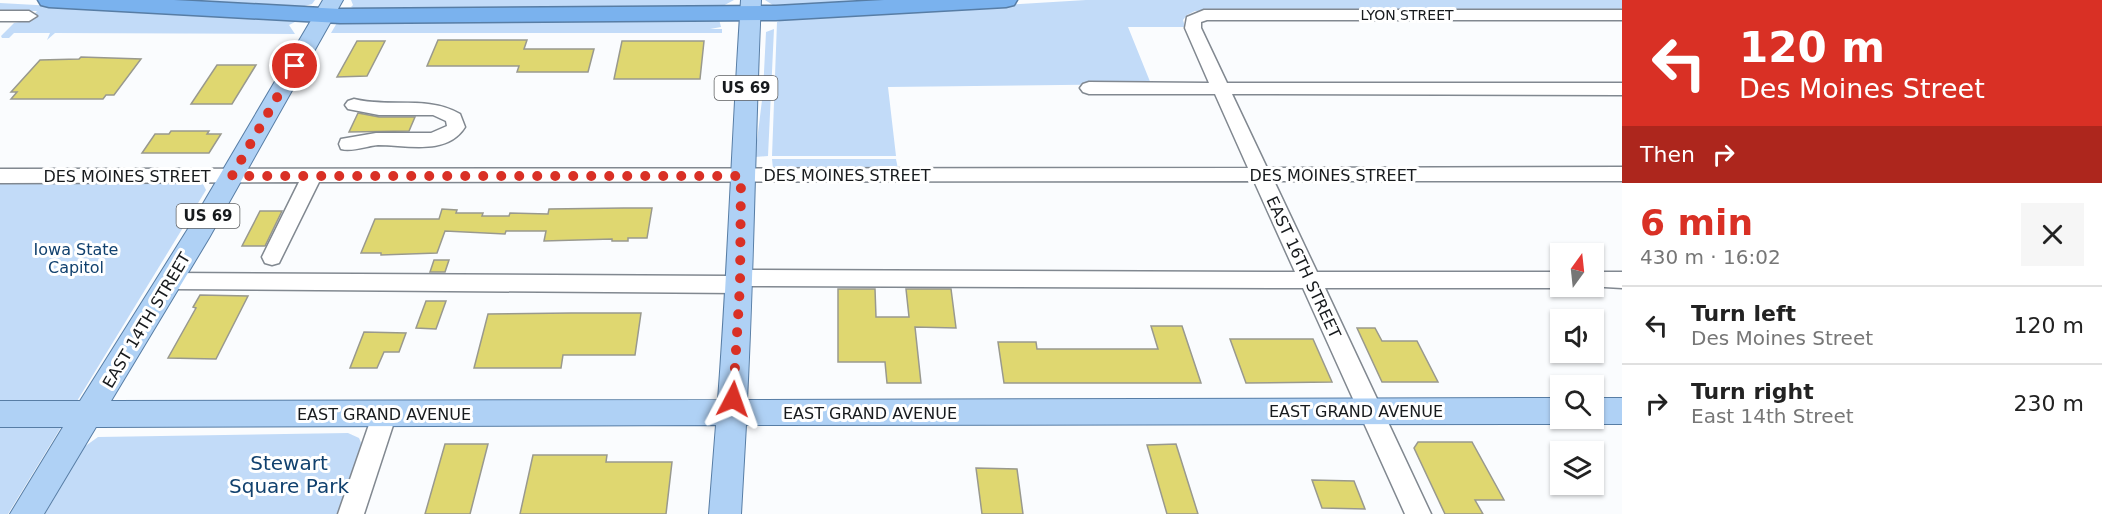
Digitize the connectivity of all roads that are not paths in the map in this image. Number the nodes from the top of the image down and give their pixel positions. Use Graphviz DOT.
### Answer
graph roads {
  1 [pos="49,0"];
  2 [pos="1006,0"];
  3 [pos="750,7"];
  4 [pos="329,8"];
  5 [pos="0,16"];
  6 [pos="29,16"];
  7 [pos="1621,16"];
  8 [pos="1193,20"];
  9 [pos="1089,88"];
  10 [pos="1221,88"];
  11 [pos="1622,89"];
  12 [pos="354,105"];
  13 [pos="348,144"];
  14 [pos="1622,174"];
  15 [pos="313,175"];
  16 [pos="1261,175"];
  17 [pos="0,176"];
  18 [pos="232,176"];
  19 [pos="741,176"];
  20 [pos="272,257"];
  21 [pos="1310,279"];
  22 [pos="1550,280"];
  23 [pos="1604,280"];
  24 [pos="1622,280"];
  25 [pos="169,281"];
  26 [pos="740,281"];
  27 [pos="1371,411"];
  28 [pos="1550,411"];
  29 [pos="1604,411"];
  30 [pos="1622,411"];
  31 [pos="385,413"];
  32 [pos="732,413"];
  33 [pos="0,414"];
  34 [pos="88,414"];
  35 [pos="26,514"];
  36 [pos="351,514"];
  37 [pos="724,514"];
  38 [pos="1418,514"];
  1 -- 4 [label="highway"];
  2 -- 3 [label="highway"];
  3 -- 4 [label="highway"];
  3 -- 19 [label="main road, US 69"];
  4 -- 18 [label="main road, EAST 14TH STREET / US 69"];
  5 -- 6 [label="street"];
  7 -- 8 [label="street, LYON STREET"];
  8 -- 10 [label="street, EAST 16TH STREET"];
  9 -- 10 [label="street"];
  10 -- 11 [label="street"];
  10 -- 16 [label="street, EAST 16TH STREET"];
  12 -- 13 [label="street"];
  14 -- 16 [label="street, DES MOINES STREET"];
  15 -- 18 [label="street, DES MOINES STREET"];
  15 -- 19 [label="street, DES MOINES STREET"];
  15 -- 20 [label="street"];
  16 -- 19 [label="street, DES MOINES STREET"];
  16 -- 21 [label="street, EAST 16TH STREET"];
  17 -- 18 [label="street, DES MOINES STREET"];
  18 -- 25 [label="main road, EAST 14TH STREET / US 69"];
  19 -- 26 [label="main road, US 69"];
  21 -- 22 [label="street"];
  21 -- 26 [label="street"];
  21 -- 27 [label="street, EAST 16TH STREET"];
  23 -- 24 [label="street"];
  25 -- 26 [label="street"];
  25 -- 34 [label="main road, EAST 14TH STREET / US 69"];
  26 -- 32 [label="main road, US 69"];
  27 -- 28 [label="main road, EAST GRAND AVENUE"];
  27 -- 32 [label="main road, EAST GRAND AVENUE"];
  27 -- 38 [label="street, EAST 16TH STREET"];
  29 -- 30 [label="main road"];
  31 -- 32 [label="main road, EAST GRAND AVENUE"];
  31 -- 34 [label="main road, EAST GRAND AVENUE"];
  31 -- 36 [label="street"];
  32 -- 37 [label="main road, US 69"];
  33 -- 34 [label="main road, EAST GRAND AVENUE"];
  34 -- 35 [label="main road, EAST 14TH STREET / US 69"];
}
